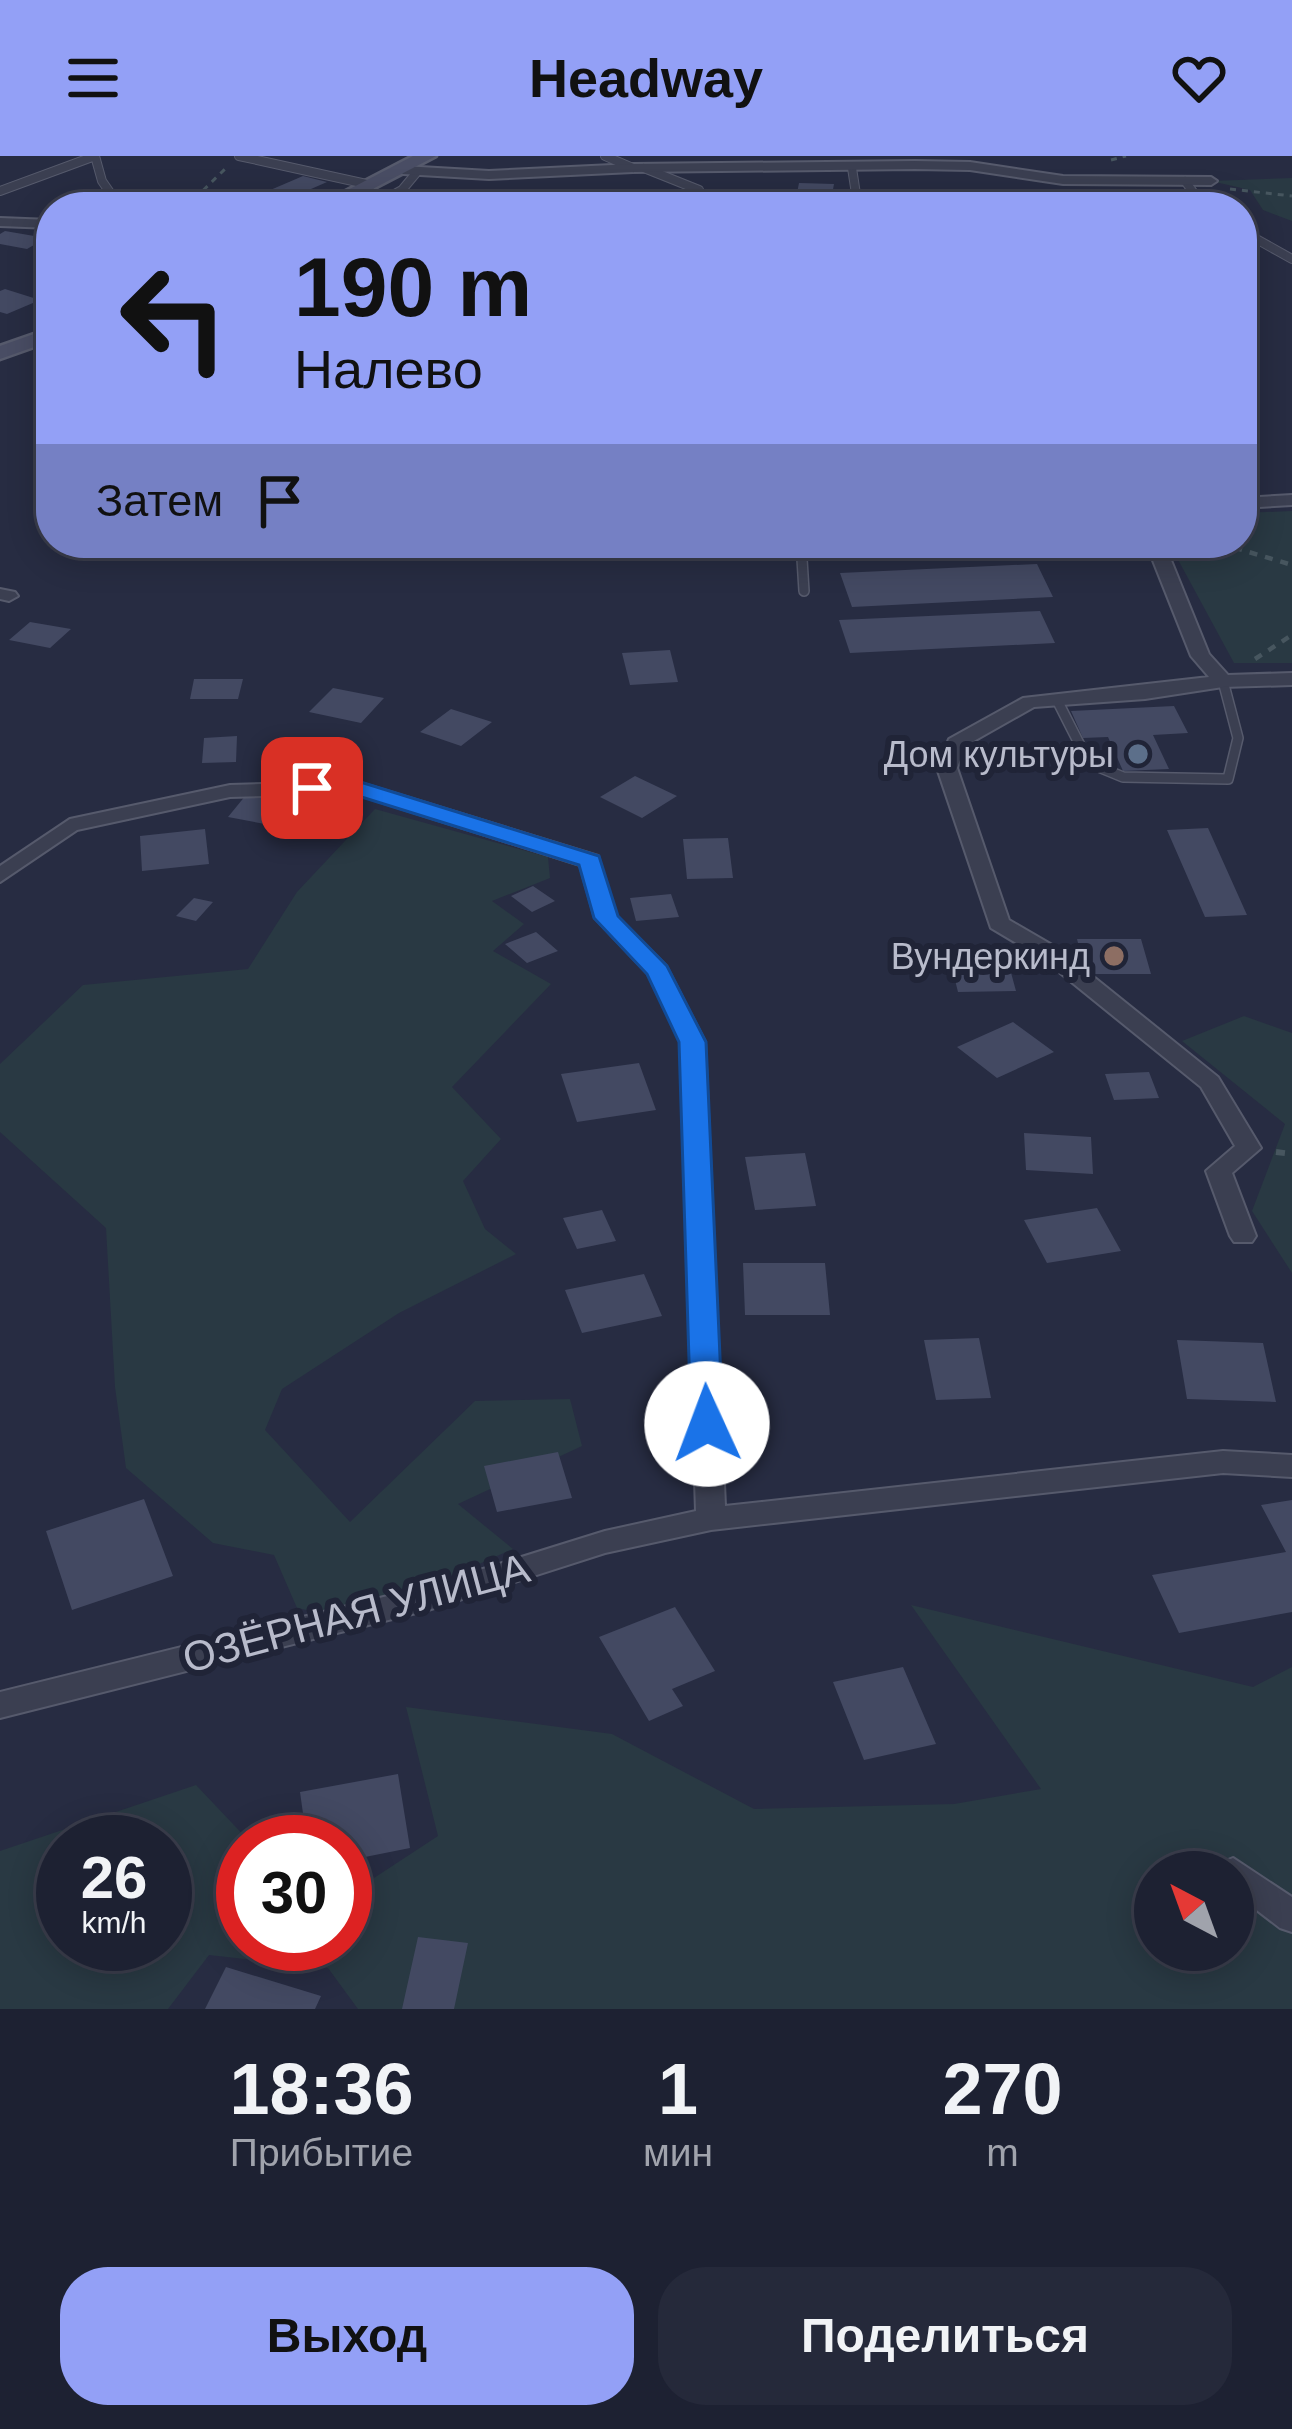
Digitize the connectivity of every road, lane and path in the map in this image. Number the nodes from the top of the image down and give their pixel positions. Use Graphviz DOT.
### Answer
graph roads {
  1 [pos="95,156"];
  2 [pos="239,156"];
  3 [pos="605,156"];
  4 [pos="1115,156"];
  5 [pos="1126,156"];
  6 [pos="856,162"];
  7 [pos="416,166"];
  8 [pos="226,167"];
  9 [pos="639,168"];
  10 [pos="1211,181"];
  11 [pos="1185,182"];
  12 [pos="371,185"];
  13 [pos="699,190"];
  14 [pos="0,191"];
  15 [pos="110,192"];
  16 [pos="202,192"];
  17 [pos="360,192"];
  18 [pos="399,192"];
  19 [pos="857,192"];
  20 [pos="1193,192"];
  21 [pos="1292,196"];
  22 [pos="0,222"];
  23 [pos="36,223"];
  24 [pos="1257,239"];
  25 [pos="1292,259"];
  26 [pos="36,340"];
  27 [pos="0,353"];
  28 [pos="1292,500"];
  29 [pos="1257,502"];
  30 [pos="1257,554"];
  31 [pos="802,558"];
  32 [pos="1161,558"];
  33 [pos="1292,565"];
  34 [pos="804,591"];
  35 [pos="1292,680"];
  36 [pos="1222,681"];
  37 [pos="1058,700"];
  38 [pos="0,876"];
  39 [pos="1244,1236"];
  40 [pos="1292,1466"];
  41 [pos="711,1519"];
  42 [pos="0,1705"];
  43 [pos="1254,1889"];
  44 [pos="1292,1917"];
  1 -- 14 [label="lane"];
  1 -- 15 [label="lane"];
  2 -- 12 [label="lane"];
  3 -- 9 [label="lane"];
  4 -- 5 [label="path"];
  6 -- 9 [label="street"];
  6 -- 11 [label="street"];
  6 -- 19 [label="lane"];
  7 -- 9 [label="street"];
  7 -- 12 [label="street"];
  7 -- 18 [label="lane"];
  8 -- 16 [label="path"];
  9 -- 13 [label="lane"];
  10 -- 11 [label="street"];
  11 -- 20 [label="lane"];
  11 -- 21 [label="path"];
  12 -- 17 [label="street"];
  22 -- 23 [label="street"];
  24 -- 25 [label="lane"];
  26 -- 27 [label="street"];
  28 -- 29 [label="street"];
  30 -- 33 [label="path"];
  31 -- 34 [label="lane"];
  32 -- 36 [label="street"];
  35 -- 36 [label="street"];
  36 -- 37 [label="street"];
  36 -- 37 [label="lane"];
  37 -- 39 [label="street"];
  38 -- 41 [label="street"];
  40 -- 41 [label="street, ОЗЁРНАЯ УЛИЦА"];
  41 -- 42 [label="street, ОЗЁРНАЯ УЛИЦА"];
  43 -- 44 [label="street"];
}
